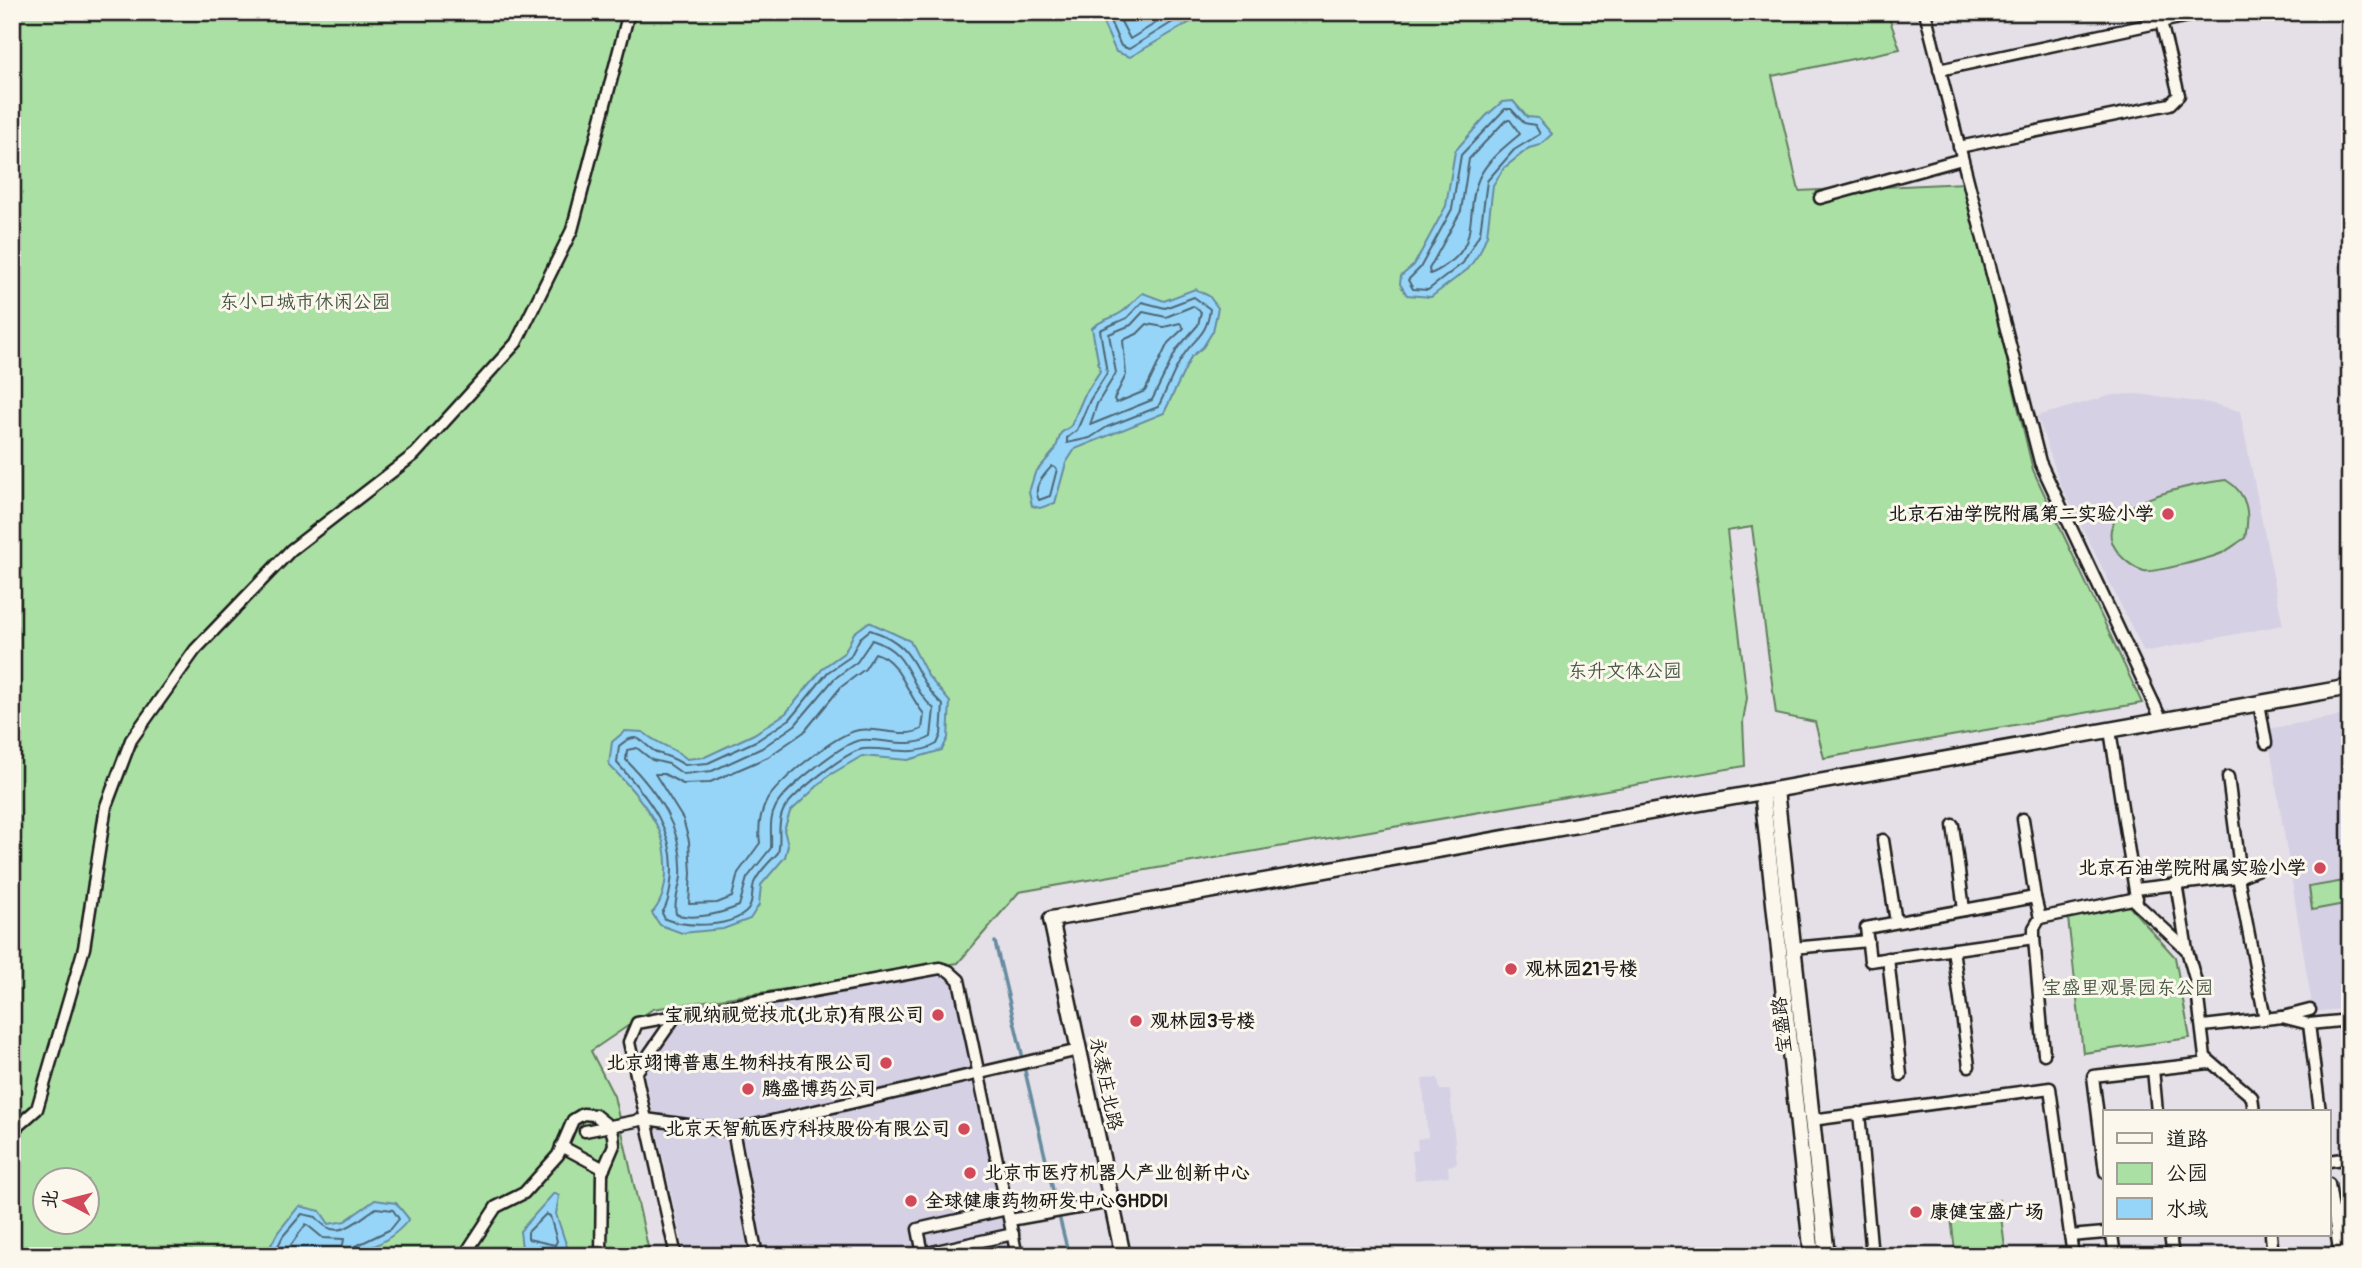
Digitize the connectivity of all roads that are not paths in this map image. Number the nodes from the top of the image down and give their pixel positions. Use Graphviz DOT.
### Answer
graph roads {
  1 [pos="629,12"];
  2 [pos="1925,12"];
  3 [pos="2207,12"];
  4 [pos="2161,22"];
  5 [pos="1939,70"];
  6 [pos="1959,147"];
  7 [pos="1962,159"];
  8 [pos="1820,198"];
  9 [pos="2350,687"];
  10 [pos="2259,703"];
  11 [pos="2162,721"];
  12 [pos="2110,730"];
  13 [pos="2266,743"];
  14 [pos="2228,777"];
  15 [pos="1769,791"];
  16 [pos="2023,818"];
  17 [pos="1953,825"];
  18 [pos="1882,840"];
  19 [pos="2258,869"];
  20 [pos="2238,877"];
  21 [pos="2176,883"];
  22 [pos="2136,894"];
  23 [pos="2035,897"];
  24 [pos="1964,910"];
  25 [pos="2040,918"];
  26 [pos="1896,922"];
  27 [pos="2034,938"];
  28 [pos="1868,941"];
  29 [pos="1793,948"];
  30 [pos="1953,949"];
  31 [pos="2187,950"];
  32 [pos="1888,958"];
  33 [pos="2310,1010"];
  34 [pos="677,1014"];
  35 [pos="2282,1017"];
  36 [pos="2265,1019"];
  37 [pos="2350,1020"];
  38 [pos="2309,1024"];
  39 [pos="2203,1026"];
  40 [pos="1079,1050"];
  41 [pos="2044,1054"];
  42 [pos="2209,1062"];
  43 [pos="1969,1066"];
  44 [pos="2153,1069"];
  45 [pos="636,1073"];
  46 [pos="978,1073"];
  47 [pos="1901,1075"];
  48 [pos="2157,1110"];
  49 [pos="2254,1110"];
  50 [pos="2319,1110"];
  51 [pos="1859,1113"];
  52 [pos="646,1119"];
  53 [pos="1812,1120"];
  54 [pos="610,1127"];
  55 [pos="733,1130"];
  56 [pos="12,1131"];
  57 [pos="585,1131"];
  58 [pos="561,1146"];
  59 [pos="2103,1156"];
  60 [pos="2350,1158"];
  61 [pos="2330,1161"];
  62 [pos="604,1169"];
  63 [pos="2330,1191"];
  64 [pos="1111,1202"];
  65 [pos="1007,1209"];
  66 [pos="1010,1220"];
  67 [pos="1013,1234"];
  68 [pos="2103,1235"];
  69 [pos="2070,1236"];
  70 [pos="2110,1236"];
  71 [pos="2170,1236"];
  72 [pos="2271,1236"];
  73 [pos="464,1256"];
  74 [pos="601,1256"];
  75 [pos="676,1256"];
  76 [pos="757,1256"];
  77 [pos="1017,1256"];
  78 [pos="1123,1256"];
  79 [pos="1812,1256"];
  80 [pos="1827,1256"];
  81 [pos="1872,1256"];
  82 [pos="2073,1256"];
  83 [pos="2115,1256"];
  84 [pos="2173,1256"];
  85 [pos="2273,1256"];
  86 [pos="2340,1256"];
  1 -- 56 [label="street"];
  2 -- 5 [label="street"];
  3 -- 4 [label="street"];
  4 -- 5 [label="street"];
  4 -- 6 [label="street"];
  5 -- 6 [label="street"];
  6 -- 7 [label="street"];
  7 -- 8 [label="street"];
  7 -- 11 [label="street"];
  9 -- 10 [label="street"];
  10 -- 11 [label="street"];
  10 -- 13 [label="street"];
  11 -- 12 [label="street"];
  12 -- 15 [label="street"];
  12 -- 22 [label="street"];
  14 -- 20 [label="street"];
  15 -- 29 [label="street, 宝盛路"];
  15 -- 40 [label="street, 永泰庄北路"];
  15 -- 79 [label="street, 宝盛路"];
  16 -- 23 [label="street"];
  17 -- 24 [label="street"];
  18 -- 26 [label="street"];
  19 -- 20 [label="street"];
  20 -- 21 [label="street"];
  20 -- 36 [label="street"];
  21 -- 22 [label="street"];
  21 -- 31 [label="street"];
  22 -- 25 [label="street"];
  22 -- 31 [label="street"];
  23 -- 24 [label="street"];
  23 -- 25 [label="street"];
  24 -- 26 [label="street"];
  25 -- 27 [label="street"];
  26 -- 28 [label="street"];
  27 -- 30 [label="street"];
  27 -- 41 [label="street"];
  28 -- 29 [label="street"];
  28 -- 32 [label="street"];
  29 -- 53 [label="street, 宝盛路"];
  30 -- 32 [label="street"];
  30 -- 43 [label="street"];
  31 -- 39 [label="street"];
  32 -- 47 [label="street"];
  33 -- 35 [label="street"];
  34 -- 45 [label="street"];
  34 -- 45 [label="street"];
  34 -- 46 [label="street"];
  35 -- 36 [label="street"];
  35 -- 38 [label="street"];
  36 -- 39 [label="street"];
  37 -- 38 [label="street"];
  38 -- 50 [label="street"];
  39 -- 42 [label="street"];
  40 -- 46 [label="street"];
  40 -- 64 [label="street, 永泰庄北路"];
  42 -- 44 [label="street"];
  42 -- 49 [label="street"];
  44 -- 48 [label="street"];
  44 -- 59 [label="street"];
  45 -- 52 [label="street"];
  46 -- 55 [label="street"];
  46 -- 65 [label="street"];
  51 -- 53 [label="street"];
  51 -- 69 [label="street"];
  51 -- 81 [label="street"];
  52 -- 54 [label="street"];
  52 -- 55 [label="street"];
  52 -- 75 [label="street"];
  53 -- 80 [label="street, 宝盛路"];
  54 -- 57 [label="street"];
  54 -- 58 [label="street"];
  54 -- 62 [label="street"];
  55 -- 76 [label="street"];
  58 -- 62 [label="street"];
  58 -- 73 [label="street"];
  60 -- 61 [label="street"];
  62 -- 74 [label="street"];
  63 -- 86 [label="street"];
  64 -- 66 [label="street"];
  64 -- 78 [label="street, 永泰庄北路"];
  65 -- 66 [label="street"];
  65 -- 67 [label="street"];
  66 -- 67 [label="street"];
  67 -- 77 [label="street"];
  68 -- 69 [label="street"];
  69 -- 82 [label="street"];
  70 -- 83 [label="street"];
  71 -- 84 [label="street"];
  72 -- 85 [label="street"];
}
